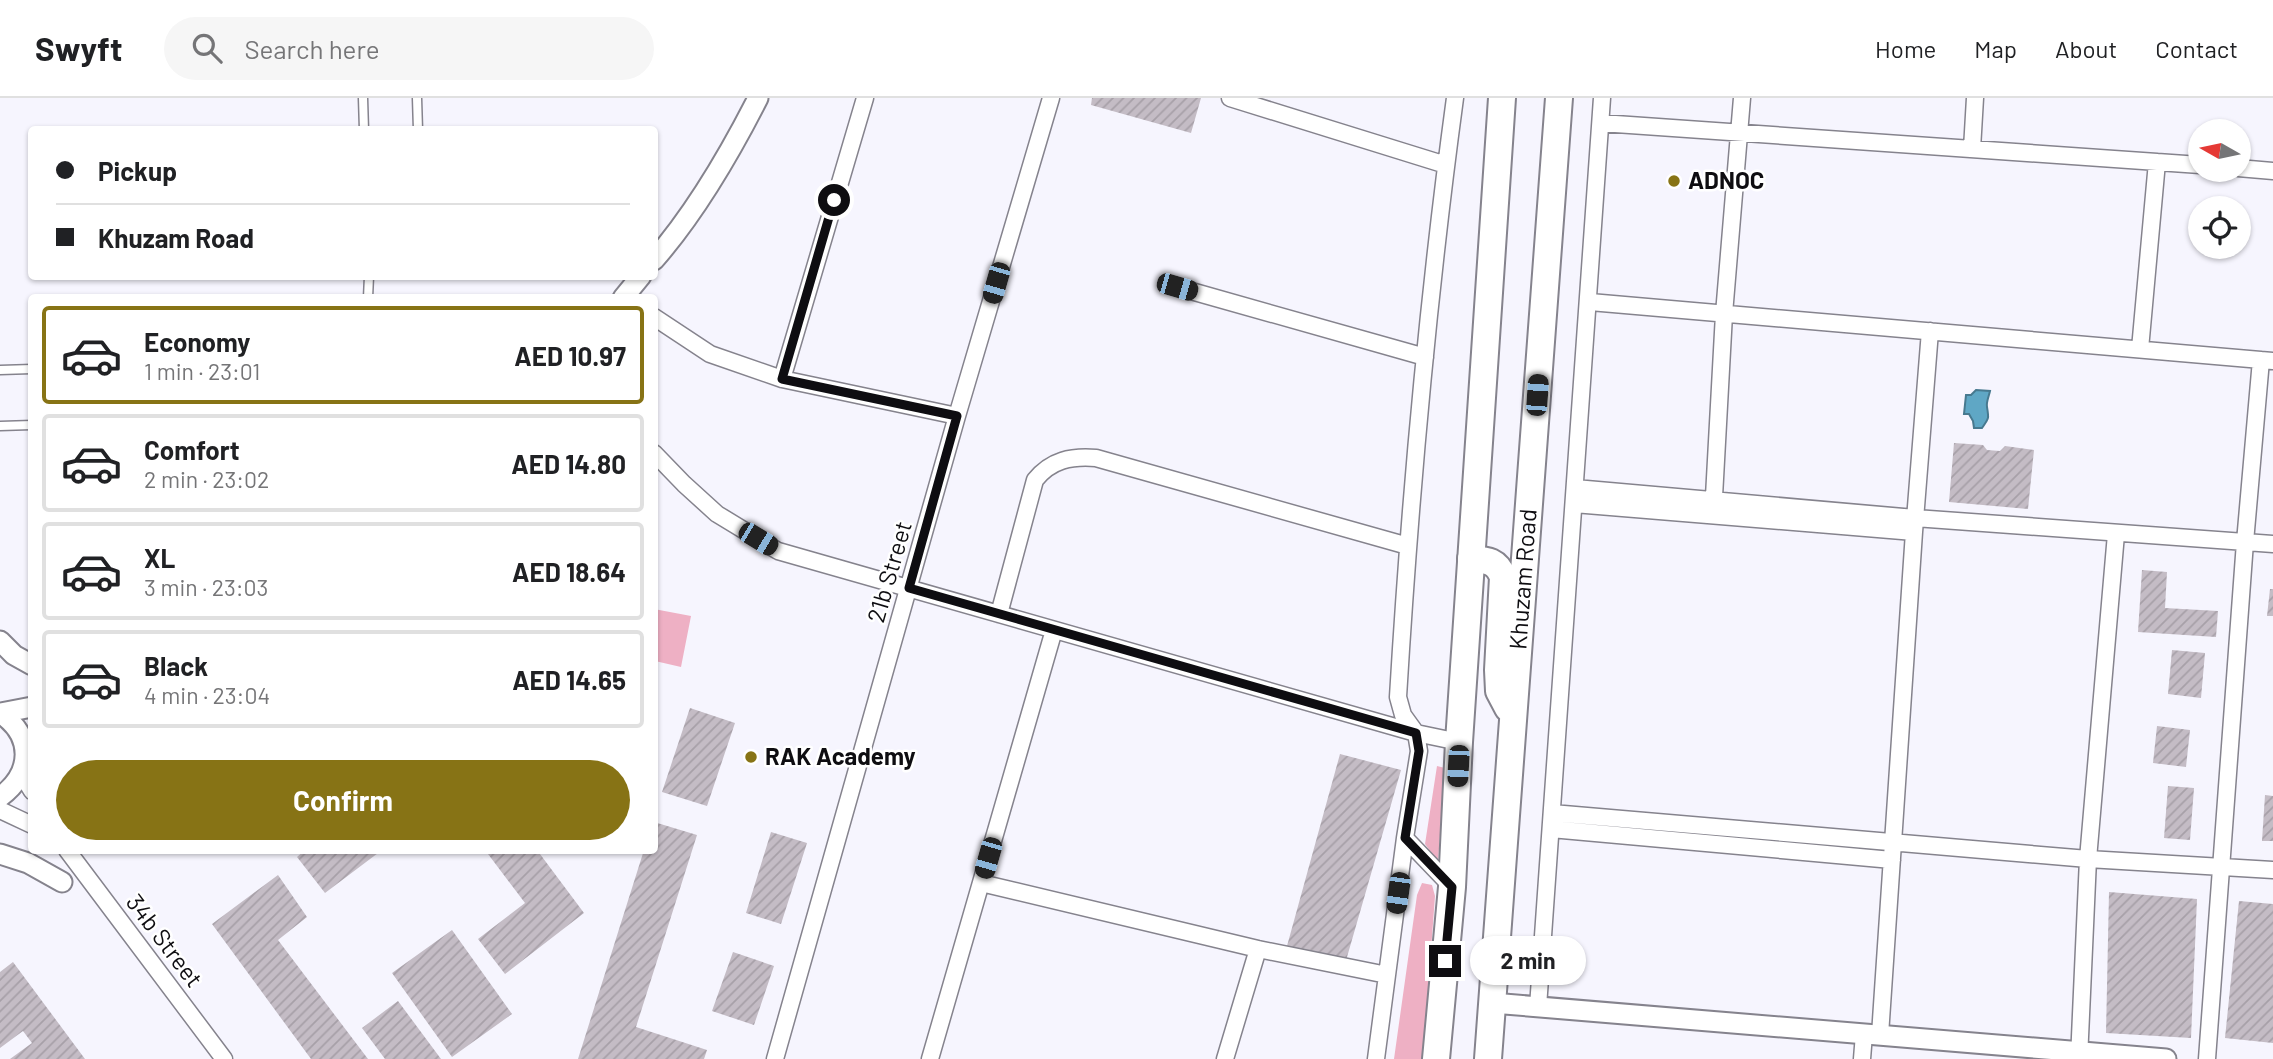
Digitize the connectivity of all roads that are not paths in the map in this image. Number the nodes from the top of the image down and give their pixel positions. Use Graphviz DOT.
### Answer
graph roads {
  1 [pos="363,98"];
  2 [pos="417,98"];
  3 [pos="758,98"];
  4 [pos="865,98"];
  5 [pos="1051,98"];
  6 [pos="1230,98"];
  7 [pos="1455,98"];
  8 [pos="1502,98"];
  9 [pos="1559,98"];
  10 [pos="1602,98"];
  11 [pos="1742,98"];
  12 [pos="1975,98"];
  13 [pos="1601,123"];
  14 [pos="364,126"];
  15 [pos="418,126"];
  16 [pos="1740,132"];
  17 [pos="1972,149"];
  18 [pos="2157,162"];
  19 [pos="2188,164"];
  20 [pos="1446,165"];
  21 [pos="2251,169"];
  22 [pos="2273,171"];
  23 [pos="658,256"];
  24 [pos="638,280"];
  25 [pos="1177,287"];
  26 [pos="626,294"];
  27 [pos="1590,302"];
  28 [pos="1724,314"];
  29 [pos="658,320"];
  30 [pos="1930,331"];
  31 [pos="2140,349"];
  32 [pos="1425,357"];
  33 [pos="2267,360"];
  34 [pos="28,369"];
  35 [pos="0,370"];
  36 [pos="782,379"];
  37 [pos="957,416"];
  38 [pos="28,425"];
  39 [pos="0,426"];
  40 [pos="658,457"];
  41 [pos="1575,496"];
  42 [pos="1713,508"];
  43 [pos="1915,525"];
  44 [pos="2116,534"];
  45 [pos="2245,542"];
  46 [pos="2273,544"];
  47 [pos="1408,546"];
  48 [pos="1471,559"];
  49 [pos="909,588"];
  50 [pos="999,614"];
  51 [pos="1054,630"];
  52 [pos="0,641"];
  53 [pos="28,663"];
  54 [pos="28,708"];
  55 [pos="0,713"];
  56 [pos="1513,719"];
  57 [pos="1416,733"];
  58 [pos="1459,742"];
  59 [pos="26,766"];
  60 [pos="0,797"];
  61 [pos="0,810"];
  62 [pos="1551,821"];
  63 [pos="28,823"];
  64 [pos="1405,838"];
  65 [pos="1893,842"];
  66 [pos="0,854"];
  67 [pos="70,854"];
  68 [pos="2088,859"];
  69 [pos="1892,860"];
  70 [pos="2221,867"];
  71 [pos="2273,870"];
  72 [pos="62,882"];
  73 [pos="981,883"];
  74 [pos="1452,887"];
  75 [pos="1258,949"];
  76 [pos="1387,975"];
  77 [pos="1492,1003"];
  78 [pos="1538,1007"];
  79 [pos="1872,1034"];
  80 [pos="2080,1055"];
  81 [pos="224,1059"];
  82 [pos="775,1059"];
  83 [pos="930,1059"];
  84 [pos="1225,1059"];
  85 [pos="1376,1059"];
  86 [pos="1436,1059"];
  87 [pos="1488,1059"];
  88 [pos="1862,1059"];
  89 [pos="2166,1059"];
  90 [pos="2207,1059"];
  1 -- 14 [label="lane"];
  2 -- 15 [label="lane"];
  3 -- 23 [label="street"];
  4 -- 36 [label="street"];
  5 -- 37 [label="street, 21b Street"];
  6 -- 20 [label="street"];
  7 -- 20 [label="street"];
  8 -- 48 [label="main road"];
  9 -- 56 [label="main road, Khuzam Road"];
  10 -- 13 [label="street"];
  11 -- 16 [label="street"];
  12 -- 17 [label="street"];
  13 -- 16 [label="street"];
  13 -- 27 [label="street"];
  16 -- 17 [label="street"];
  16 -- 28 [label="street"];
  17 -- 18 [label="street"];
  18 -- 19 [label="street"];
  18 -- 31 [label="street"];
  20 -- 32 [label="street"];
  21 -- 22 [label="street"];
  24 -- 26 [label="street"];
  25 -- 32 [label="street"];
  27 -- 28 [label="street"];
  27 -- 41 [label="street"];
  28 -- 30 [label="street"];
  28 -- 42 [label="street"];
  29 -- 36 [label="street"];
  30 -- 31 [label="street"];
  30 -- 43 [label="street"];
  31 -- 33 [label="street"];
  32 -- 47 [label="street"];
  33 -- 45 [label="street"];
  34 -- 35 [label="lane"];
  36 -- 37 [label="street"];
  37 -- 49 [label="street, 21b Street"];
  38 -- 39 [label="lane"];
  40 -- 49 [label="street"];
  41 -- 42 [label="street"];
  41 -- 62 [label="street"];
  42 -- 43 [label="street"];
  43 -- 44 [label="street"];
  43 -- 65 [label="street"];
  44 -- 45 [label="street"];
  44 -- 68 [label="street"];
  45 -- 46 [label="street"];
  45 -- 70 [label="street"];
  47 -- 50 [label="street"];
  47 -- 57 [label="street"];
  48 -- 56 [label="main road"];
  48 -- 58 [label="main road"];
  49 -- 50 [label="street"];
  49 -- 82 [label="street, 21b Street"];
  50 -- 51 [label="street"];
  51 -- 57 [label="street"];
  51 -- 73 [label="street"];
  52 -- 53 [label="street"];
  54 -- 55 [label="street"];
  55 -- 59 [label="street"];
  56 -- 77 [label="main road, Khuzam Road"];
  57 -- 58 [label="street"];
  57 -- 64 [label="street"];
  58 -- 74 [label="main road"];
  59 -- 60 [label="street"];
  61 -- 63 [label="street"];
  62 -- 65 [label="street"];
  62 -- 69 [label="street"];
  62 -- 78 [label="street"];
  64 -- 74 [label="street"];
  64 -- 76 [label="street"];
  65 -- 68 [label="street"];
  65 -- 69 [label="street"];
  66 -- 72 [label="street"];
  67 -- 81 [label="street, 34b Street"];
  68 -- 70 [label="street"];
  68 -- 80 [label="street"];
  69 -- 79 [label="street"];
  70 -- 71 [label="street"];
  70 -- 90 [label="street"];
  73 -- 75 [label="street"];
  73 -- 83 [label="street"];
  74 -- 86 [label="main road"];
  75 -- 76 [label="street"];
  75 -- 84 [label="street"];
  76 -- 85 [label="street"];
  77 -- 78 [label="street"];
  77 -- 87 [label="main road, Khuzam Road"];
  78 -- 79 [label="street"];
  79 -- 80 [label="street"];
  79 -- 88 [label="street"];
  80 -- 89 [label="street"];
}
